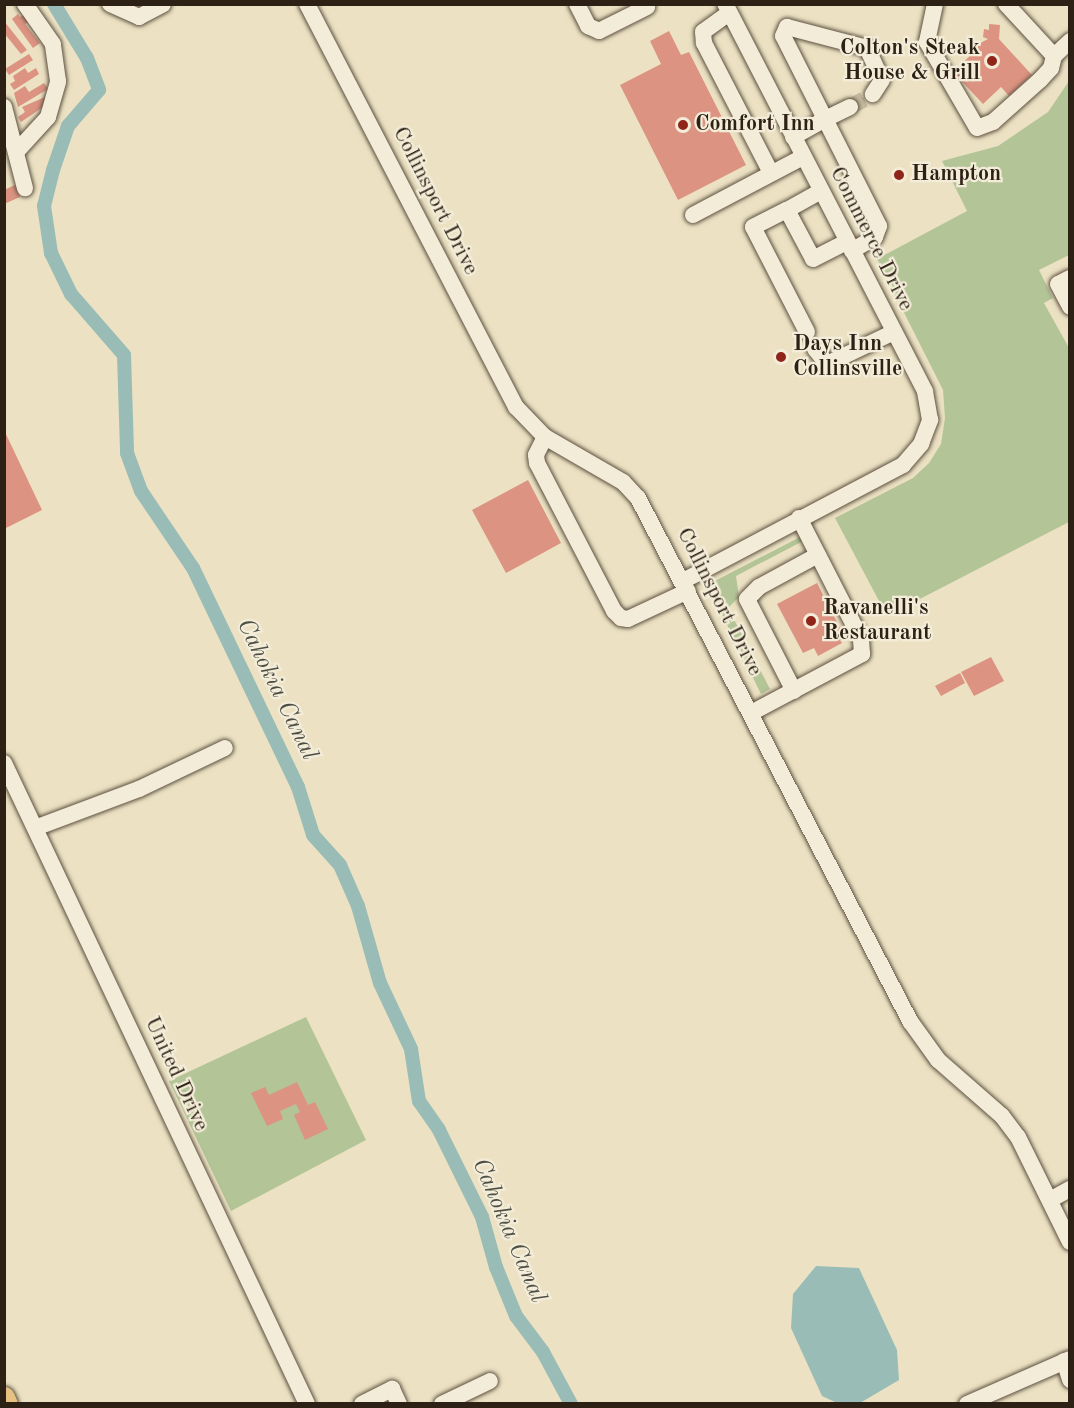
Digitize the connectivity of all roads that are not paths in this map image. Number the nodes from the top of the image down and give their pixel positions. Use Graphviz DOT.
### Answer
graph roads {
  1 [pos="25,4"];
  2 [pos="111,4"];
  3 [pos="163,4"];
  4 [pos="307,4"];
  5 [pos="577,4"];
  6 [pos="935,4"];
  7 [pos="1006,4"];
  8 [pos="648,5"];
  9 [pos="727,9"];
  10 [pos="1070,41"];
  11 [pos="1054,56"];
  12 [pos="873,94"];
  13 [pos="4,107"];
  14 [pos="850,107"];
  15 [pos="825,119"];
  16 [pos="793,137"];
  17 [pos="17,151"];
  18 [pos="803,157"];
  19 [pos="771,174"];
  20 [pos="25,188"];
  21 [pos="821,191"];
  22 [pos="787,210"];
  23 [pos="693,215"];
  24 [pos="849,246"];
  25 [pos="1070,278"];
  26 [pos="1070,307"];
  27 [pos="807,332"];
  28 [pos="894,332"];
  29 [pos="815,349"];
  30 [pos="545,437"];
  31 [pos="799,518"];
  32 [pos="818,555"];
  33 [pos="685,586"];
  34 [pos="794,691"];
  35 [pos="751,713"];
  36 [pos="225,748"];
  37 [pos="4,763"];
  38 [pos="35,828"];
  39 [pos="1070,1189"];
  40 [pos="1050,1200"];
  41 [pos="1070,1242"];
  42 [pos="1067,1360"];
  43 [pos="1070,1380"];
  44 [pos="490,1381"];
  45 [pos="4,1397"];
  46 [pos="7,1404"];
  47 [pos="307,1404"];
  48 [pos="362,1404"];
  49 [pos="399,1404"];
  50 [pos="442,1404"];
  51 [pos="967,1404"];
  1 -- 17 [label="street"];
  2 -- 3 [label="street"];
  4 -- 30 [label="street, Collinsport Drive"];
  5 -- 8 [label="street"];
  6 -- 11 [label="street"];
  7 -- 11 [label="street"];
  9 -- 16 [label="street, Commerce Drive"];
  9 -- 19 [label="street"];
  10 -- 11 [label="street"];
  12 -- 15 [label="street"];
  13 -- 17 [label="street"];
  14 -- 15 [label="street"];
  15 -- 16 [label="street"];
  15 -- 24 [label="street"];
  16 -- 18 [label="street, Commerce Drive"];
  17 -- 20 [label="street"];
  18 -- 19 [label="street"];
  18 -- 21 [label="street, Commerce Drive"];
  19 -- 23 [label="street"];
  21 -- 22 [label="street"];
  21 -- 24 [label="street, Commerce Drive"];
  22 -- 24 [label="street"];
  22 -- 27 [label="street"];
  24 -- 28 [label="street, Commerce Drive"];
  25 -- 26 [label="street"];
  28 -- 29 [label="street"];
  28 -- 31 [label="street, Commerce Drive"];
  30 -- 33 [label="street, Collinsport Drive"];
  30 -- 33 [label="street, Commerce Drive"];
  31 -- 32 [label="street"];
  31 -- 33 [label="street, Commerce Drive"];
  32 -- 34 [label="street"];
  32 -- 34 [label="street"];
  33 -- 35 [label="street, Collinsport Drive"];
  34 -- 35 [label="street"];
  35 -- 40 [label="street, Collinsport Drive"];
  36 -- 38 [label="street"];
  37 -- 38 [label="street, United Drive"];
  38 -- 47 [label="street, United Drive"];
  39 -- 40 [label="street"];
  40 -- 41 [label="street, Collinsport Drive"];
  42 -- 43 [label="street"];
  42 -- 51 [label="street"];
  44 -- 50 [label="street"];
  45 -- 46 [label="main road"];
  48 -- 49 [label="street"];
}
